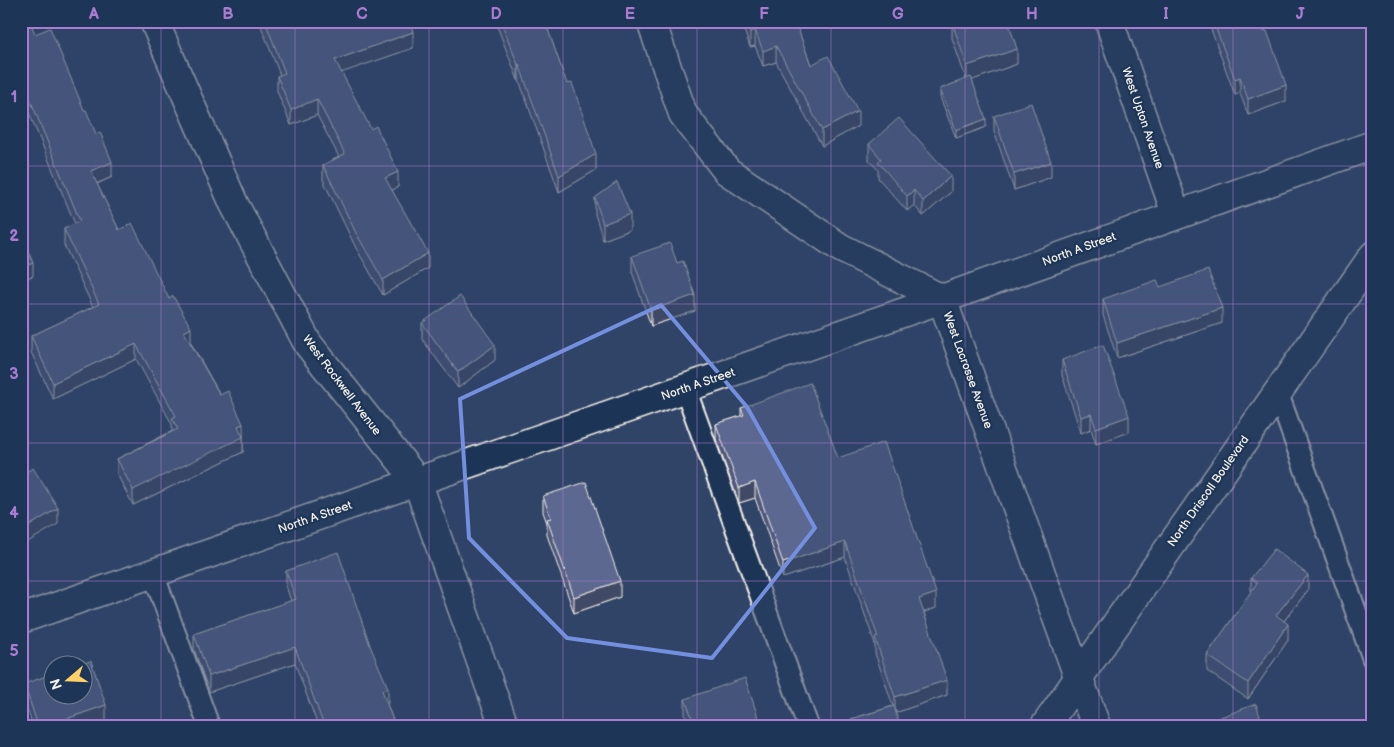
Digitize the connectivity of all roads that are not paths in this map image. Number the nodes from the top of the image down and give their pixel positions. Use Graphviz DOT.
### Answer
graph roads {
  1 [pos="154,21"];
  2 [pos="650,21"];
  3 [pos="1109,21"];
  4 [pos="1373,145"];
  5 [pos="1176,214"];
  6 [pos="1373,256"];
  7 [pos="942,299"];
  8 [pos="684,388"];
  9 [pos="1277,391"];
  10 [pos="417,481"];
  11 [pos="153,574"];
  12 [pos="21,619"];
  13 [pos="1373,659"];
  14 [pos="1078,677"];
  15 [pos="210,726"];
  16 [pos="504,726"];
  17 [pos="808,726"];
  18 [pos="1045,726"];
  19 [pos="1096,726"];
  1 -- 10 [label="street, West Rockwell Avenue"];
  2 -- 7 [label="street, West Lacrosse Avenue"];
  3 -- 5 [label="street, West Upton Avenue"];
  4 -- 5 [label="street, North A Street"];
  5 -- 7 [label="street, North A Street"];
  6 -- 9 [label="street, North Driscoll Boulevard"];
  7 -- 8 [label="street, North A Street"];
  7 -- 14 [label="street, West Lacrosse Avenue"];
  8 -- 10 [label="street, North A Street"];
  8 -- 17 [label="lane"];
  9 -- 13 [label="lane"];
  9 -- 14 [label="street, North Driscoll Boulevard"];
  10 -- 11 [label="street, North A Street"];
  10 -- 16 [label="street, West Rockwell Avenue"];
  11 -- 12 [label="street, North A Street"];
  11 -- 15 [label="lane"];
  14 -- 18 [label="street, North Driscoll Boulevard"];
  14 -- 19 [label="street, West Lacrosse Avenue"];
}
